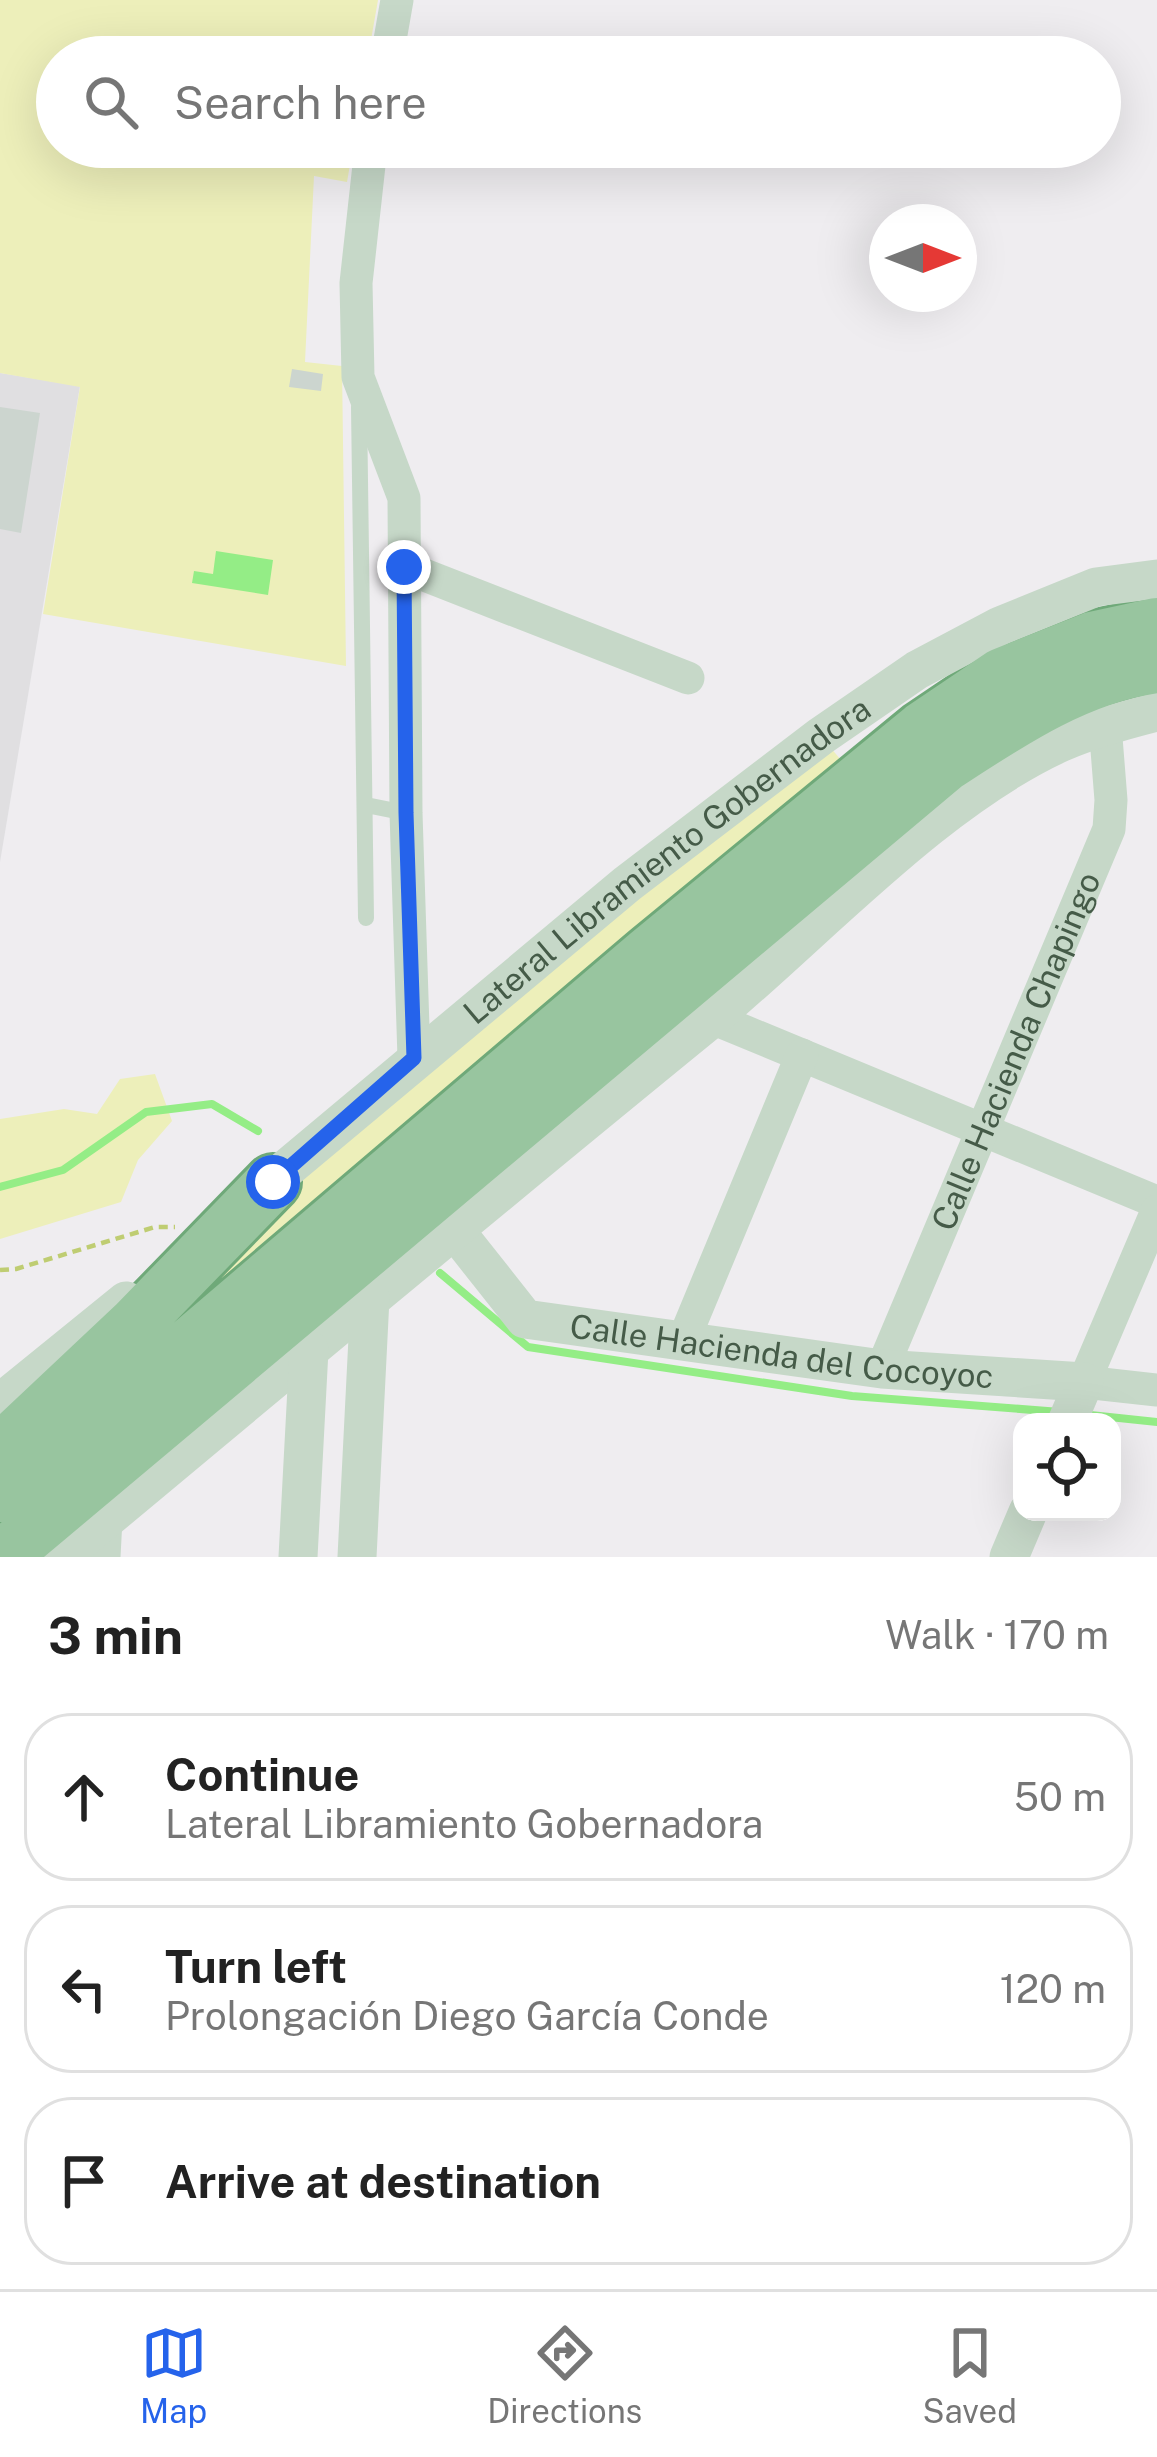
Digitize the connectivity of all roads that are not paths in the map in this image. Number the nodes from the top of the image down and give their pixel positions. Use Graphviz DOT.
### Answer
graph roads {
  1 [pos="397,0"];
  2 [pos="391,36"];
  3 [pos="369,168"];
  4 [pos="358,376"];
  5 [pos="404,567"];
  6 [pos="1157,579"];
  7 [pos="1157,625"];
  8 [pos="1157,666"];
  9 [pos="688,678"];
  10 [pos="1157,712"];
  11 [pos="1105,725"];
  12 [pos="366,805"];
  13 [pos="406,813"];
  14 [pos="366,918"];
  15 [pos="712,1018"];
  16 [pos="802,1055"];
  17 [pos="414,1058"];
  18 [pos="980,1129"];
  19 [pos="253,1197"];
  20 [pos="1157,1206"];
  21 [pos="453,1228"];
  22 [pos="370,1298"];
  23 [pos="684,1340"];
  24 [pos="309,1349"];
  25 [pos="882,1369"];
  26 [pos="1157,1390"];
  27 [pos="1075,1402"];
  28 [pos="0,1403"];
  29 [pos="0,1451"];
  30 [pos="0,1495"];
  31 [pos="1024,1521"];
  32 [pos="105,1538"];
  33 [pos="2,1557"];
  34 [pos="61,1557"];
  35 [pos="298,1557"];
  36 [pos="357,1557"];
  37 [pos="1009,1557"];
  1 -- 2 [label="street"];
  3 -- 4 [label="street"];
  4 -- 5 [label="street"];
  4 -- 12 [label="lane"];
  5 -- 9 [label="street"];
  5 -- 13 [label="street"];
  6 -- 17 [label="street, Lateral Libramiento Gobernadora"];
  7 -- 30 [label="highway"];
  8 -- 33 [label="highway"];
  10 -- 11 [label="street"];
  11 -- 15 [label="street"];
  11 -- 18 [label="street, Calle Hacienda Chapingo"];
  12 -- 13 [label="lane"];
  12 -- 14 [label="lane"];
  13 -- 17 [label="street"];
  15 -- 16 [label="street"];
  15 -- 21 [label="street"];
  16 -- 18 [label="street"];
  16 -- 23 [label="street"];
  17 -- 19 [label="street, Lateral Libramiento Gobernadora"];
  18 -- 20 [label="street"];
  18 -- 25 [label="street, Calle Hacienda Chapingo"];
  19 -- 28 [label="street, Lateral Libramiento Gobernadora"];
  19 -- 29 [label="highway"];
  20 -- 27 [label="street"];
  21 -- 22 [label="street"];
  21 -- 23 [label="street, Calle Hacienda del Cocoyoc"];
  22 -- 24 [label="street"];
  22 -- 36 [label="street"];
  23 -- 25 [label="street, Calle Hacienda del Cocoyoc"];
  24 -- 32 [label="street"];
  24 -- 35 [label="street"];
  25 -- 27 [label="street, Calle Hacienda del Cocoyoc"];
  26 -- 27 [label="street, Calle Hacienda del Cocoyoc"];
  31 -- 37 [label="street"];
  32 -- 34 [label="street"];
}
